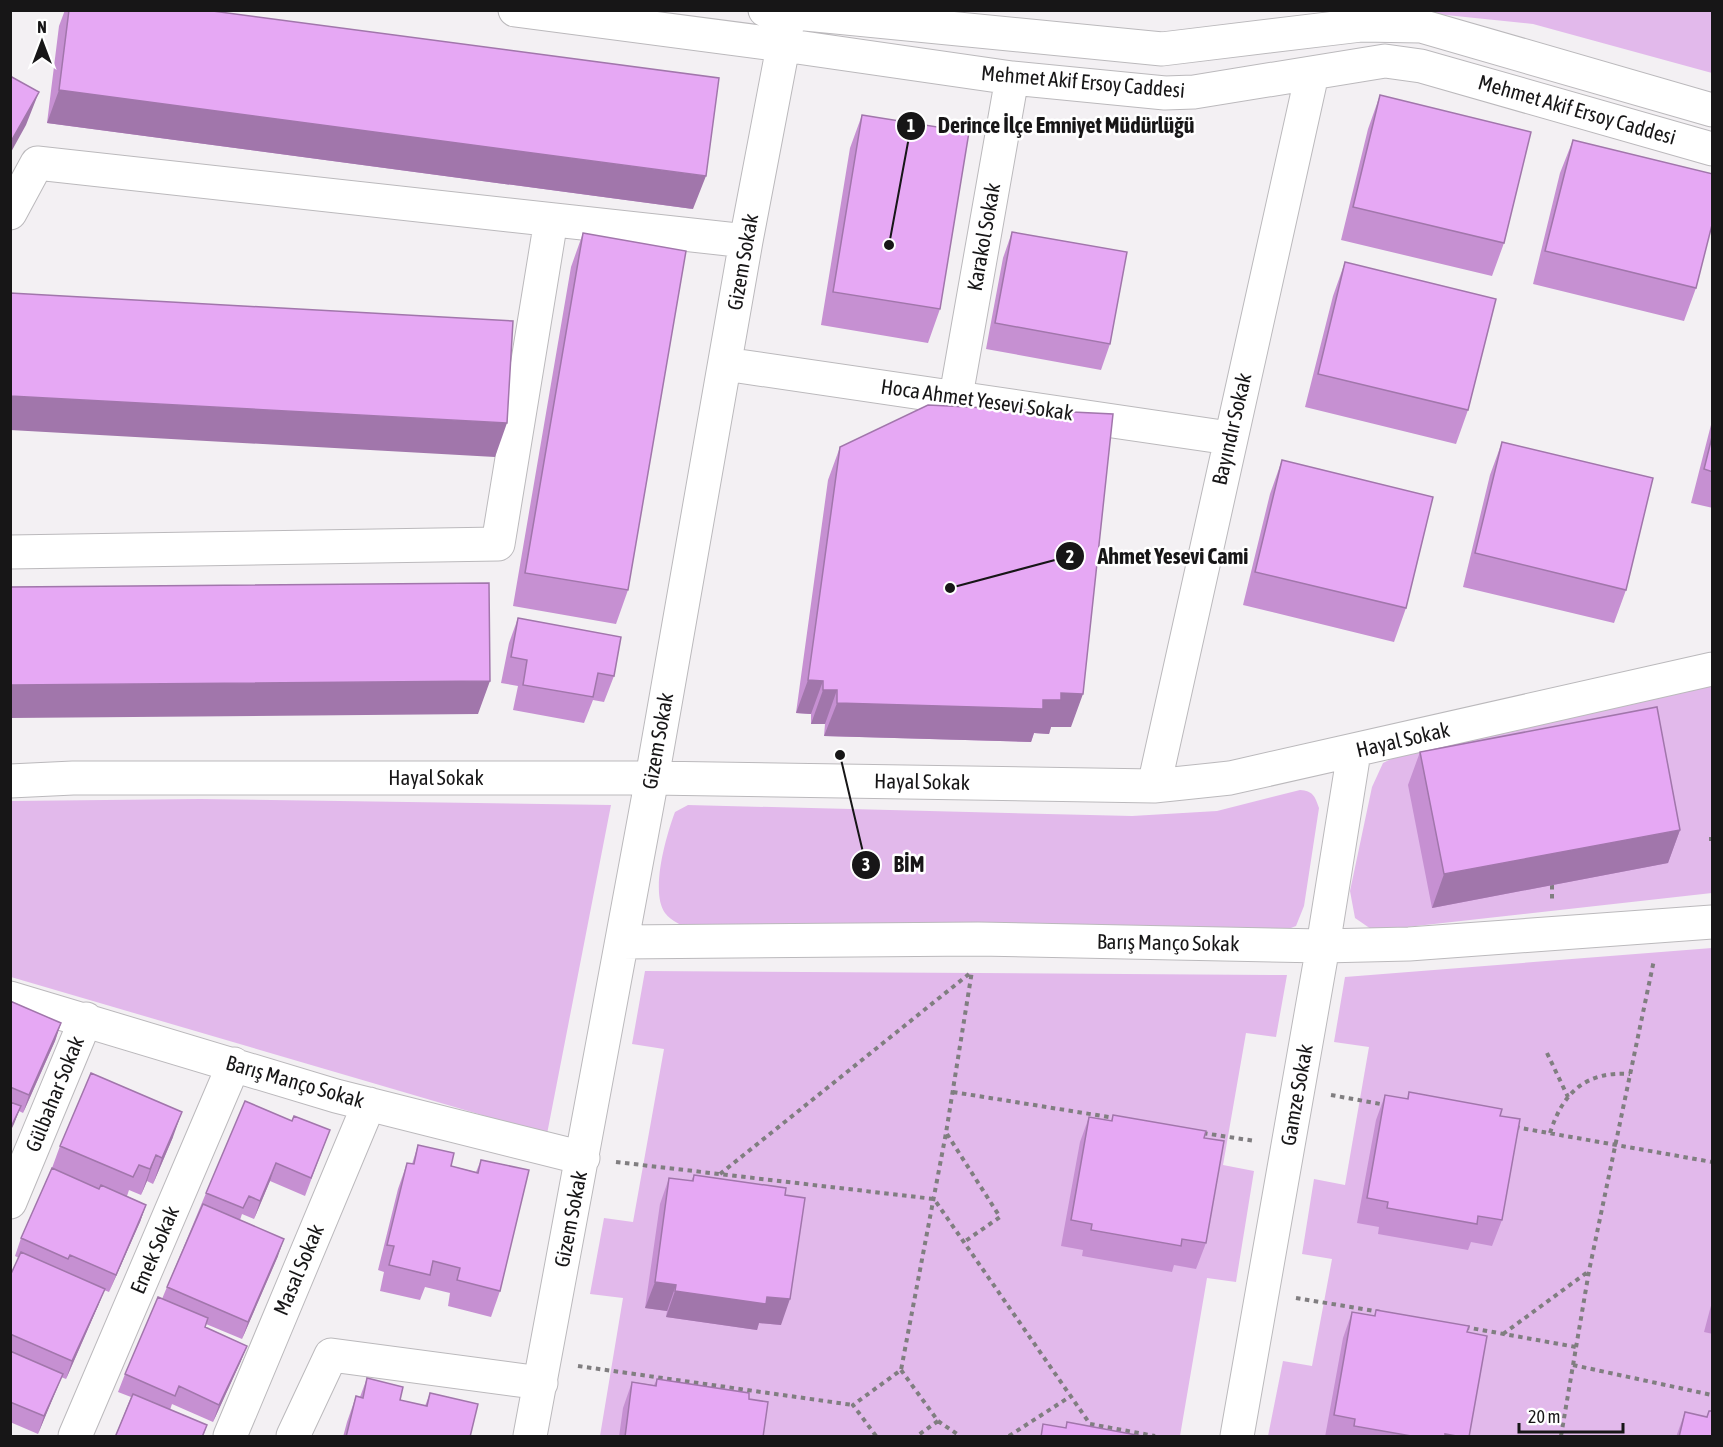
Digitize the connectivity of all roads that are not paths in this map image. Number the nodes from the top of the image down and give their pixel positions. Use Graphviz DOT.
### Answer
graph roads {
  1 [pos="514,10"];
  2 [pos="782,20"];
  3 [pos="1312,74"];
  4 [pos="1012,78"];
  5 [pos="1713,110"];
  6 [pos="1713,149"];
  7 [pos="10,213"];
  8 [pos="551,220"];
  9 [pos="746,241"];
  10 [pos="725,364"];
  11 [pos="956,396"];
  12 [pos="1229,438"];
  13 [pos="10,552"];
  14 [pos="1713,669"];
  15 [pos="1354,752"];
  16 [pos="652,778"];
  17 [pos="10,781"];
  18 [pos="1154,786"];
  19 [pos="1713,922"];
  20 [pos="622,942"];
  21 [pos="1323,946"];
  22 [pos="10,998"];
  23 [pos="86,1019"];
  24 [pos="234,1064"];
  25 [pos="369,1104"];
  26 [pos="583,1158"];
  27 [pos="10,1202"];
  28 [pos="543,1372"];
  29 [pos="75,1437"];
  30 [pos="230,1437"];
  31 [pos="293,1437"];
  32 [pos="530,1437"];
  33 [pos="1237,1437"];
  1 -- 2 [label="street, Mehmet Akif Ersoy Caddesi"];
  2 -- 4 [label="street, Mehmet Akif Ersoy Caddesi"];
  2 -- 5 [label="street, Mehmet Akif Ersoy Caddesi"];
  2 -- 9 [label="street, Gizem Sokak"];
  3 -- 4 [label="street, Mehmet Akif Ersoy Caddesi"];
  3 -- 6 [label="street, Mehmet Akif Ersoy Caddesi"];
  3 -- 12 [label="street, Bayındır Sokak"];
  4 -- 11 [label="street, Karakol Sokak"];
  7 -- 8 [label="street"];
  8 -- 9 [label="street"];
  8 -- 13 [label="street"];
  9 -- 10 [label="street, Gizem Sokak"];
  10 -- 11 [label="street, Hoca Ahmet Yesevi Sokak"];
  10 -- 16 [label="street, Gizem Sokak"];
  11 -- 12 [label="street, Hoca Ahmet Yesevi Sokak"];
  12 -- 18 [label="street, Bayındır Sokak"];
  14 -- 15 [label="street, Hayal Sokak"];
  15 -- 18 [label="street, Hayal Sokak"];
  15 -- 21 [label="street, Gamze Sokak"];
  16 -- 17 [label="street, Hayal Sokak"];
  16 -- 18 [label="street, Hayal Sokak"];
  16 -- 20 [label="street, Gizem Sokak"];
  19 -- 21 [label="street, Barış Manço Sokak"];
  20 -- 21 [label="street, Barış Manço Sokak"];
  20 -- 26 [label="street, Gizem Sokak"];
  21 -- 33 [label="street, Gamze Sokak"];
  22 -- 23 [label="street, Barış Manço Sokak"];
  23 -- 24 [label="street, Barış Manço Sokak"];
  23 -- 27 [label="street, Gülbahar Sokak"];
  24 -- 25 [label="street, Barış Manço Sokak"];
  24 -- 29 [label="street, Emek Sokak"];
  25 -- 26 [label="street, Barış Manço Sokak"];
  25 -- 30 [label="street, Masal Sokak"];
  26 -- 28 [label="street, Gizem Sokak"];
  28 -- 31 [label="street"];
  28 -- 32 [label="street, Gizem Sokak"];
}
